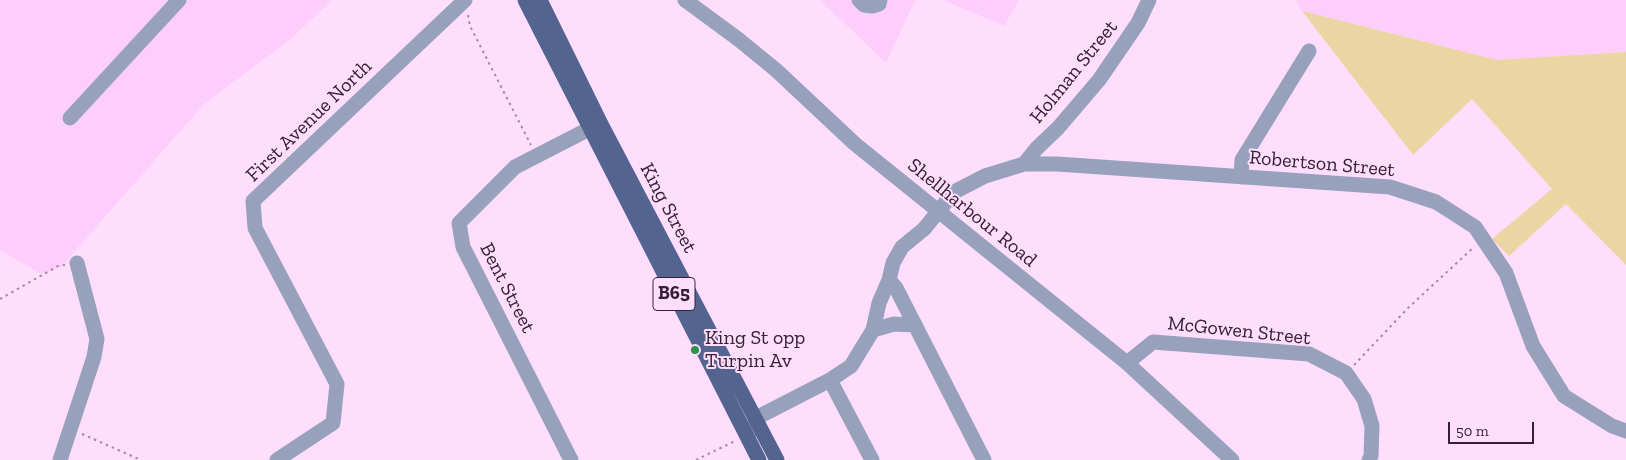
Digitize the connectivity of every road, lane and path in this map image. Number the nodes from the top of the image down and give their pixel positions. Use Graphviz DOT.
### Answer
graph roads {
  1 [pos="179,0"];
  2 [pos="465,0"];
  3 [pos="525,0"];
  4 [pos="540,0"];
  5 [pos="685,0"];
  6 [pos="859,0"];
  7 [pos="880,0"];
  8 [pos="1149,0"];
  9 [pos="1310,51"];
  10 [pos="70,118"];
  11 [pos="589,129"];
  12 [pos="536,155"];
  13 [pos="1024,164"];
  14 [pos="1241,177"];
  15 [pos="938,211"];
  16 [pos="1483,238"];
  17 [pos="77,263"];
  18 [pos="889,280"];
  19 [pos="0,300"];
  20 [pos="915,325"];
  21 [pos="873,330"];
  22 [pos="1127,363"];
  23 [pos="1346,374"];
  24 [pos="830,380"];
  25 [pos="756,418"];
  26 [pos="70,430"];
  27 [pos="1626,431"];
  28 [pos="737,440"];
  29 [pos="757,457"];
  30 [pos="1230,459"];
  31 [pos="60,460"];
  32 [pos="141,460"];
  33 [pos="277,460"];
  34 [pos="571,460"];
  35 [pos="696,460"];
  36 [pos="777,460"];
  37 [pos="872,460"];
  38 [pos="984,460"];
  39 [pos="1370,460"];
  1 -- 10 [label="street"];
  2 -- 12 [label="path"];
  2 -- 33 [label="street, First Avenue North"];
  3 -- 11 [label="main road, King Street / B65"];
  4 -- 25 [label="main road, King Street / B65"];
  5 -- 15 [label="street, Shellharbour Road"];
  6 -- 7 [label="street"];
  8 -- 13 [label="street, Holman Street"];
  9 -- 14 [label="street"];
  11 -- 12 [label="street, Bent Street"];
  11 -- 29 [label="main road, King Street / B65"];
  12 -- 34 [label="street, Bent Street"];
  13 -- 14 [label="street, Robertson Street"];
  13 -- 15 [label="street, Robertson Street"];
  14 -- 16 [label="street, Robertson Street"];
  15 -- 18 [label="street, Robertson Street"];
  15 -- 22 [label="street, Shellharbour Road"];
  16 -- 23 [label="path"];
  16 -- 27 [label="street, Robertson Street"];
  17 -- 19 [label="path"];
  17 -- 26 [label="street"];
  18 -- 20 [label="street"];
  18 -- 21 [label="street, Robertson Street"];
  20 -- 21 [label="street"];
  20 -- 38 [label="street"];
  21 -- 24 [label="street, Robertson Street"];
  22 -- 23 [label="street, McGowen Street"];
  22 -- 30 [label="street, Shellharbour Road"];
  23 -- 39 [label="street, McGowen Street"];
  24 -- 25 [label="street, Robertson Street"];
  24 -- 37 [label="street"];
  25 -- 29 [label="street"];
  25 -- 36 [label="main road, King Street / B65"];
  26 -- 31 [label="street"];
  26 -- 32 [label="path"];
  28 -- 35 [label="path"];
}
